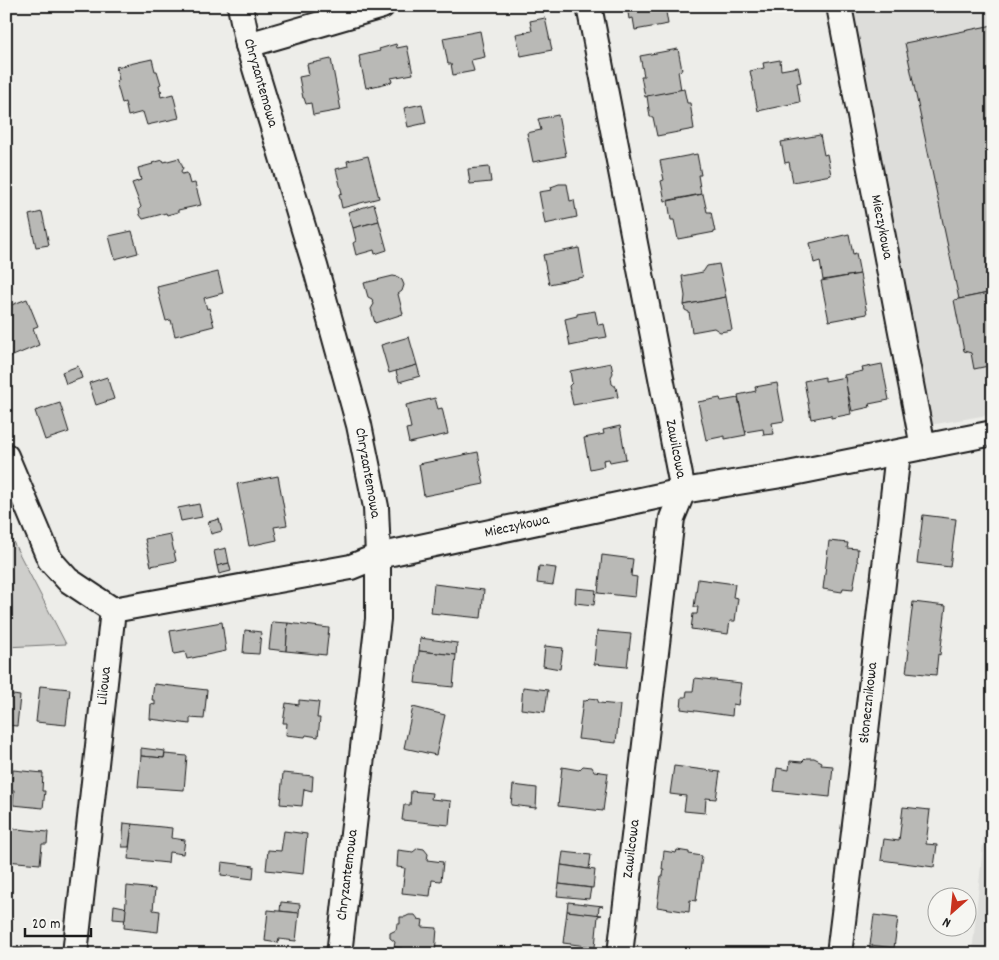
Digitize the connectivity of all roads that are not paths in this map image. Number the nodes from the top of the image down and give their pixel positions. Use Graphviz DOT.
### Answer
graph roads {
  1 [pos="240,6"];
  2 [pos="382,6"];
  3 [pos="589,6"];
  4 [pos="839,6"];
  5 [pos="248,45"];
  6 [pos="993,433"];
  7 [pos="923,447"];
  8 [pos="898,453"];
  9 [pos="6,456"];
  10 [pos="683,491"];
  11 [pos="378,556"];
  12 [pos="113,610"];
  13 [pos="75,954"];
  14 [pos="339,954"];
  15 [pos="620,954"];
  16 [pos="839,954"];
  1 -- 5 [label="street, Chryzantemowa"];
  2 -- 5 [label="street"];
  3 -- 10 [label="street, Zawilcowa"];
  4 -- 7 [label="street, Mieczykowa"];
  5 -- 11 [label="street, Chryzantemowa"];
  6 -- 7 [label="street, Mieczykowa"];
  7 -- 8 [label="street, Mieczykowa"];
  8 -- 10 [label="street, Mieczykowa"];
  8 -- 16 [label="street, Słonecznikowa"];
  9 -- 12 [label="street"];
  10 -- 11 [label="street, Mieczykowa"];
  10 -- 15 [label="street, Zawilcowa"];
  11 -- 12 [label="street, Mieczykowa"];
  11 -- 14 [label="street, Chryzantemowa"];
  12 -- 13 [label="street, Liliowa"];
}
